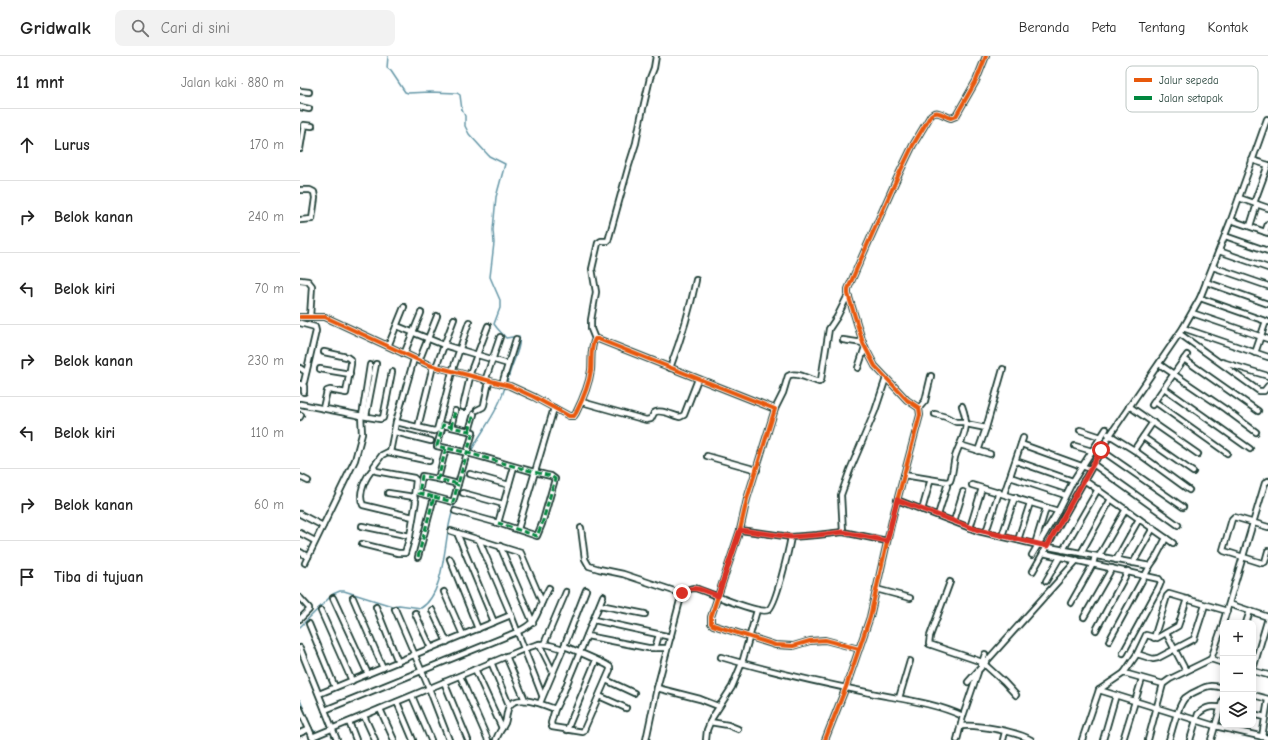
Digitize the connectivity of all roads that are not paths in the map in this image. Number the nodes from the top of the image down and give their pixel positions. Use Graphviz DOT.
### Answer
graph roads {
  1 [pos="656,56"];
  2 [pos="986,56"];
  3 [pos="300,90"];
  4 [pos="309,92"];
  5 [pos="300,107"];
  6 [pos="309,109"];
  7 [pos="1268,120"];
  8 [pos="302,125"];
  9 [pos="312,126"];
  10 [pos="301,141"];
  11 [pos="300,149"];
  12 [pos="1252,160"];
  13 [pos="1268,165"];
  14 [pos="300,190"];
  15 [pos="1239,198"];
  16 [pos="1256,204"];
  17 [pos="1268,208"];
  18 [pos="300,220"];
  19 [pos="1231,220"];
  20 [pos="1268,224"];
  21 [pos="1250,226"];
  22 [pos="1266,232"];
  23 [pos="1225,236"];
  24 [pos="1219,251"];
  25 [pos="1268,251"];
  26 [pos="1213,267"];
  27 [pos="1268,268"];
  28 [pos="300,280"];
  29 [pos="696,280"];
  30 [pos="1206,282"];
  31 [pos="1268,286"];
  32 [pos="848,294"];
  33 [pos="1200,298"];
  34 [pos="1268,304"];
  35 [pos="404,307"];
  36 [pos="420,313"];
  37 [pos="1192,313"];
  38 [pos="437,316"];
  39 [pos="300,317"];
  40 [pos="310,317"];
  41 [pos="454,319"];
  42 [pos="469,322"];
  43 [pos="1267,322"];
  44 [pos="300,323"];
  45 [pos="396,326"];
  46 [pos="488,326"];
  47 [pos="1183,328"];
  48 [pos="412,332"];
  49 [pos="1180,334"];
  50 [pos="500,336"];
  51 [pos="1260,337"];
  52 [pos="428,339"];
  53 [pos="595,339"];
  54 [pos="1268,339"];
  55 [pos="516,340"];
  56 [pos="843,340"];
  57 [pos="389,344"];
  58 [pos="864,344"];
  59 [pos="444,345"];
  60 [pos="460,350"];
  61 [pos="324,352"];
  62 [pos="1255,353"];
  63 [pos="404,354"];
  64 [pos="476,355"];
  65 [pos="1268,357"];
  66 [pos="414,359"];
  67 [pos="492,359"];
  68 [pos="419,361"];
  69 [pos="1218,361"];
  70 [pos="376,364"];
  71 [pos="508,364"];
  72 [pos="1159,364"];
  73 [pos="370,365"];
  74 [pos="435,367"];
  75 [pos="300,368"];
  76 [pos="670,368"];
  77 [pos="858,368"];
  78 [pos="320,369"];
  79 [pos="1003,369"];
  80 [pos="306,372"];
  81 [pos="392,372"];
  82 [pos="452,372"];
  83 [pos="350,374"];
  84 [pos="1174,374"];
  85 [pos="469,376"];
  86 [pos="931,376"];
  87 [pos="1268,376"];
  88 [pos="886,378"];
  89 [pos="698,379"];
  90 [pos="487,381"];
  91 [pos="302,383"];
  92 [pos="504,385"];
  93 [pos="1268,386"];
  94 [pos="1164,388"];
  95 [pos="304,392"];
  96 [pos="582,402"];
  97 [pos="300,404"];
  98 [pos="962,406"];
  99 [pos="1129,406"];
  100 [pos="463,407"];
  101 [pos="323,408"];
  102 [pos="554,408"];
  103 [pos="919,408"];
  104 [pos="775,409"];
  105 [pos="455,411"];
  106 [pos="1258,411"];
  107 [pos="935,414"];
  108 [pos="363,416"];
  109 [pos="396,422"];
  110 [pos="1153,422"];
  111 [pos="966,423"];
  112 [pos="418,427"];
  113 [pos="451,427"];
  114 [pos="986,428"];
  115 [pos="1080,430"];
  116 [pos="469,431"];
  117 [pos="394,432"];
  118 [pos="1256,432"];
  119 [pos="1104,433"];
  120 [pos="1110,435"];
  121 [pos="1142,437"];
  122 [pos="1023,438"];
  123 [pos="430,441"];
  124 [pos="1021,444"];
  125 [pos="960,445"];
  126 [pos="1075,446"];
  127 [pos="446,448"];
  128 [pos="1250,448"];
  129 [pos="1101,450"];
  130 [pos="1134,450"];
  131 [pos="978,451"];
  132 [pos="1092,451"];
  133 [pos="390,452"];
  134 [pos="469,453"];
  135 [pos="1227,453"];
  136 [pos="990,454"];
  137 [pos="1198,454"];
  138 [pos="707,456"];
  139 [pos="429,461"];
  140 [pos="1016,461"];
  141 [pos="1093,464"];
  142 [pos="1082,466"];
  143 [pos="514,467"];
  144 [pos="374,468"];
  145 [pos="1090,469"];
  146 [pos="757,470"];
  147 [pos="1193,472"];
  148 [pos="535,473"];
  149 [pos="470,474"];
  150 [pos="904,475"];
  151 [pos="1010,476"];
  152 [pos="300,477"];
  153 [pos="438,479"];
  154 [pos="1084,480"];
  155 [pos="308,481"];
  156 [pos="1073,481"];
  157 [pos="1268,481"];
  158 [pos="930,482"];
  159 [pos="458,484"];
  160 [pos="509,485"];
  161 [pos="972,485"];
  162 [pos="947,486"];
  163 [pos="982,488"];
  164 [pos="1098,489"];
  165 [pos="1189,490"];
  166 [pos="963,492"];
  167 [pos="999,492"];
  168 [pos="388,493"];
  169 [pos="463,493"];
  170 [pos="1004,494"];
  171 [pos="1066,495"];
  172 [pos="414,497"];
  173 [pos="434,497"];
  174 [pos="1015,497"];
  175 [pos="1111,499"];
  176 [pos="897,500"];
  177 [pos="1030,503"];
  178 [pos="503,504"];
  179 [pos="1183,507"];
  180 [pos="1046,508"];
  181 [pos="1126,509"];
  182 [pos="922,510"];
  183 [pos="455,511"];
  184 [pos="1058,511"];
  185 [pos="300,514"];
  186 [pos="938,515"];
  187 [pos="413,517"];
  188 [pos="1139,518"];
  189 [pos="954,521"];
  190 [pos="498,523"];
  191 [pos="1254,523"];
  192 [pos="1178,525"];
  193 [pos="323,526"];
  194 [pos="362,526"];
  195 [pos="1268,527"];
  196 [pos="581,528"];
  197 [pos="970,528"];
  198 [pos="1153,528"];
  199 [pos="518,529"];
  200 [pos="740,530"];
  201 [pos="451,531"];
  202 [pos="843,532"];
  203 [pos="986,532"];
  204 [pos="300,533"];
  205 [pos="457,533"];
  206 [pos="410,536"];
  207 [pos="1002,536"];
  208 [pos="791,537"];
  209 [pos="1166,538"];
  210 [pos="479,540"];
  211 [pos="1018,540"];
  212 [pos="315,541"];
  213 [pos="887,541"];
  214 [pos="1173,543"];
  215 [pos="362,544"];
  216 [pos="1036,544"];
  217 [pos="500,546"];
  218 [pos="1047,546"];
  219 [pos="1063,550"];
  220 [pos="1268,551"];
  221 [pos="300,552"];
  222 [pos="1043,553"];
  223 [pos="1081,553"];
  224 [pos="1032,555"];
  225 [pos="1097,556"];
  226 [pos="308,557"];
  227 [pos="418,557"];
  228 [pos="1060,557"];
  229 [pos="1244,557"];
  230 [pos="450,559"];
  231 [pos="1077,560"];
  232 [pos="1116,560"];
  233 [pos="305,563"];
  234 [pos="1133,563"];
  235 [pos="1093,564"];
  236 [pos="1150,566"];
  237 [pos="1112,568"];
  238 [pos="1033,571"];
  239 [pos="1128,571"];
  240 [pos="1145,575"];
  241 [pos="1046,581"];
  242 [pos="950,582"];
  243 [pos="548,588"];
  244 [pos="876,589"];
  245 [pos="586,590"];
  246 [pos="444,592"];
  247 [pos="566,592"];
  248 [pos="682,593"];
  249 [pos="603,596"];
  250 [pos="718,596"];
  251 [pos="300,598"];
  252 [pos="333,598"];
  253 [pos="353,598"];
  254 [pos="910,598"];
  255 [pos="1187,599"];
  256 [pos="542,602"];
  257 [pos="1071,604"];
  258 [pos="1229,604"];
  259 [pos="600,605"];
  260 [pos="1205,605"];
  261 [pos="376,608"];
  262 [pos="395,609"];
  263 [pos="432,610"];
  264 [pos="757,610"];
  265 [pos="321,611"];
  266 [pos="1227,611"];
  267 [pos="1250,611"];
  268 [pos="415,614"];
  269 [pos="646,614"];
  270 [pos="511,615"];
  271 [pos="1084,617"];
  272 [pos="1268,618"];
  273 [pos="300,619"];
  274 [pos="594,620"];
  275 [pos="1224,620"];
  276 [pos="1247,620"];
  277 [pos="494,622"];
  278 [pos="533,623"];
  279 [pos="308,624"];
  280 [pos="478,629"];
  281 [pos="1096,630"];
  282 [pos="517,632"];
  283 [pos="1166,633"];
  284 [pos="463,635"];
  285 [pos="659,635"];
  286 [pos="587,636"];
  287 [pos="749,636"];
  288 [pos="671,638"];
  289 [pos="1154,638"];
  290 [pos="1109,641"];
  291 [pos="447,642"];
  292 [pos="1220,642"];
  293 [pos="542,644"];
  294 [pos="564,647"];
  295 [pos="300,648"];
  296 [pos="431,648"];
  297 [pos="655,648"];
  298 [pos="668,648"];
  299 [pos="524,649"];
  300 [pos="859,649"];
  301 [pos="1175,650"];
  302 [pos="580,653"];
  303 [pos="1123,653"];
  304 [pos="985,654"];
  305 [pos="1137,654"];
  306 [pos="414,655"];
  307 [pos="506,656"];
  308 [pos="721,657"];
  309 [pos="1211,659"];
  310 [pos="596,660"];
  311 [pos="1256,660"];
  312 [pos="910,661"];
  313 [pos="398,662"];
  314 [pos="491,662"];
  315 [pos="982,662"];
  316 [pos="1220,662"];
  317 [pos="742,663"];
  318 [pos="384,668"];
  319 [pos="475,669"];
  320 [pos="422,671"];
  321 [pos="1186,671"];
  322 [pos="1256,671"];
  323 [pos="553,672"];
  324 [pos="368,674"];
  325 [pos="1124,674"];
  326 [pos="1268,675"];
  327 [pos="460,676"];
  328 [pos="1142,679"];
  329 [pos="606,680"];
  330 [pos="352,681"];
  331 [pos="444,682"];
  332 [pos="968,682"];
  333 [pos="1163,684"];
  334 [pos="846,687"];
  335 [pos="1220,687"];
  336 [pos="336,688"];
  337 [pos="429,688"];
  338 [pos="658,688"];
  339 [pos="1099,690"];
  340 [pos="634,693"];
  341 [pos="319,694"];
  342 [pos="542,695"];
  343 [pos="1016,695"];
  344 [pos="1116,695"];
  345 [pos="412,696"];
  346 [pos="599,696"];
  347 [pos="1256,696"];
  348 [pos="899,698"];
  349 [pos="525,700"];
  350 [pos="1268,700"];
  351 [pos="1135,701"];
  352 [pos="397,702"];
  353 [pos="540,703"];
  354 [pos="509,705"];
  355 [pos="718,706"];
  356 [pos="1220,707"];
  357 [pos="300,708"];
  358 [pos="626,708"];
  359 [pos="1156,708"];
  360 [pos="380,709"];
  361 [pos="555,709"];
  362 [pos="325,710"];
  363 [pos="1220,712"];
  364 [pos="1177,714"];
  365 [pos="301,715"];
  366 [pos="1256,715"];
  367 [pos="364,716"];
  368 [pos="963,716"];
  369 [pos="1265,717"];
  370 [pos="1196,720"];
  371 [pos="349,722"];
  372 [pos="710,722"];
  373 [pos="962,726"];
  374 [pos="1215,726"];
  375 [pos="502,728"];
  376 [pos="309,729"];
  377 [pos="332,729"];
  378 [pos="738,729"];
  379 [pos="567,730"];
  380 [pos="1006,732"];
  381 [pos="300,733"];
  382 [pos="1262,736"];
  383 [pos="315,737"];
  384 [pos="1268,738"];
  385 [pos="337,740"];
  386 [pos="356,740"];
  387 [pos="375,740"];
  388 [pos="394,740"];
  389 [pos="413,740"];
  390 [pos="431,740"];
  391 [pos="449,740"];
  392 [pos="468,740"];
  393 [pos="488,740"];
  394 [pos="496,740"];
  395 [pos="646,740"];
  396 [pos="706,740"];
  397 [pos="825,740"];
  398 [pos="957,740"];
  399 [pos="1003,740"];
  400 [pos="1031,740"];
  401 [pos="1082,740"];
  402 [pos="1103,740"];
  403 [pos="1124,740"];
  404 [pos="1148,740"];
  405 [pos="1170,740"];
  406 [pos="1190,740"];
  407 [pos="1210,740"];
  1 -- 53 [label="street"];
  2 -- 32 [label="street"];
  3 -- 4 [label="street"];
  5 -- 6 [label="street"];
  7 -- 12 [label="street"];
  8 -- 9 [label="street"];
  8 -- 10 [label="street"];
  10 -- 11 [label="street"];
  12 -- 13 [label="street"];
  12 -- 15 [label="street"];
  13 -- 16 [label="street"];
  14 -- 18 [label="street"];
  15 -- 16 [label="street"];
  15 -- 19 [label="street"];
  16 -- 17 [label="street"];
  16 -- 21 [label="street"];
  19 -- 21 [label="street"];
  19 -- 23 [label="street"];
  20 -- 22 [label="street"];
  21 -- 22 [label="street"];
  23 -- 24 [label="street"];
  23 -- 25 [label="street"];
  24 -- 26 [label="street"];
  24 -- 27 [label="street"];
  26 -- 30 [label="street"];
  26 -- 31 [label="street"];
  28 -- 40 [label="street"];
  29 -- 76 [label="street"];
  30 -- 33 [label="street"];
  30 -- 34 [label="street"];
  32 -- 58 [label="street"];
  32 -- 104 [label="street"];
  33 -- 37 [label="street"];
  33 -- 43 [label="street"];
  35 -- 45 [label="street"];
  36 -- 48 [label="street"];
  37 -- 47 [label="street"];
  37 -- 51 [label="street"];
  38 -- 52 [label="street"];
  39 -- 40 [label="street"];
  40 -- 63 [label="street"];
  41 -- 59 [label="street"];
  42 -- 60 [label="street"];
  43 -- 51 [label="street"];
  44 -- 80 [label="street"];
  45 -- 48 [label="street"];
  45 -- 57 [label="street"];
  46 -- 64 [label="street"];
  47 -- 49 [label="street"];
  47 -- 62 [label="street"];
  48 -- 52 [label="street"];
  48 -- 63 [label="street"];
  49 -- 69 [label="street"];
  49 -- 72 [label="street"];
  50 -- 67 [label="street"];
  51 -- 54 [label="street"];
  51 -- 62 [label="street"];
  52 -- 59 [label="street"];
  52 -- 68 [label="street"];
  53 -- 76 [label="street"];
  53 -- 96 [label="street"];
  55 -- 71 [label="street"];
  56 -- 58 [label="street"];
  58 -- 77 [label="street"];
  58 -- 88 [label="street"];
  59 -- 60 [label="street"];
  59 -- 74 [label="street"];
  60 -- 64 [label="street"];
  60 -- 82 [label="street"];
  61 -- 83 [label="street"];
  62 -- 65 [label="street"];
  63 -- 66 [label="street"];
  64 -- 67 [label="street"];
  64 -- 85 [label="street"];
  66 -- 68 [label="street"];
  66 -- 109 [label="street"];
  67 -- 71 [label="street"];
  67 -- 90 [label="street"];
  68 -- 74 [label="street"];
  69 -- 87 [label="street"];
  69 -- 93 [label="street"];
  70 -- 108 [label="street"];
  71 -- 92 [label="street"];
  72 -- 84 [label="street"];
  72 -- 99 [label="street"];
  73 -- 108 [label="street"];
  74 -- 82 [label="street"];
  74 -- 112 [label="street"];
  75 -- 80 [label="street"];
  76 -- 89 [label="street"];
  78 -- 83 [label="street"];
  79 -- 114 [label="street"];
  80 -- 91 [label="street"];
  81 -- 108 [label="street"];
  82 -- 85 [label="street"];
  82 -- 112 [label="street"];
  83 -- 101 [label="street"];
  84 -- 94 [label="street"];
  84 -- 106 [label="street"];
  84 -- 118 [label="street"];
  85 -- 90 [label="street"];
  85 -- 100 [label="street"];
  86 -- 103 [label="street"];
  88 -- 103 [label="street"];
  88 -- 202 [label="street"];
  89 -- 96 [label="street"];
  89 -- 104 [label="street"];
  90 -- 92 [label="street"];
  90 -- 116 [label="street"];
  91 -- 95 [label="street"];
  92 -- 102 [label="street"];
  94 -- 128 [label="street"];
  94 -- 135 [label="street"];
  96 -- 102 [label="street"];
  97 -- 101 [label="street"];
  98 -- 111 [label="street"];
  99 -- 110 [label="street"];
  99 -- 120 [label="street"];
  101 -- 108 [label="street"];
  102 -- 148 [label="street"];
  103 -- 150 [label="street"];
  104 -- 146 [label="street"];
  105 -- 113 [label="street"];
  107 -- 111 [label="street"];
  108 -- 193 [label="street"];
  109 -- 112 [label="street"];
  109 -- 117 [label="street"];
  110 -- 121 [label="street"];
  110 -- 137 [label="street"];
  111 -- 114 [label="street"];
  111 -- 125 [label="street"];
  113 -- 116 [label="street"];
  113 -- 127 [label="street"];
  114 -- 131 [label="street"];
  115 -- 119 [label="street"];
  116 -- 134 [label="street"];
  117 -- 123 [label="street"];
  117 -- 133 [label="street"];
  119 -- 120 [label="street"];
  119 -- 132 [label="street"];
  120 -- 129 [label="street"];
  120 -- 130 [label="street"];
  121 -- 130 [label="street"];
  121 -- 147 [label="street"];
  122 -- 124 [label="street"];
  124 -- 140 [label="street"];
  124 -- 142 [label="street"];
  125 -- 131 [label="street"];
  125 -- 150 [label="street"];
  126 -- 132 [label="street"];
  127 -- 134 [label="street"];
  127 -- 153 [label="street"];
  129 -- 141 [label="street"];
  129 -- 179 [label="street"];
  130 -- 165 [label="street"];
  131 -- 136 [label="street"];
  132 -- 142 [label="street"];
  133 -- 139 [label="street"];
  133 -- 144 [label="street"];
  134 -- 143 [label="street"];
  134 -- 159 [label="street"];
  138 -- 146 [label="street"];
  140 -- 151 [label="street"];
  140 -- 156 [label="street"];
  141 -- 145 [label="street"];
  141 -- 192 [label="street"];
  142 -- 145 [label="street"];
  142 -- 156 [label="street"];
  143 -- 148 [label="street"];
  143 -- 160 [label="street"];
  144 -- 172 [label="street"];
  144 -- 187 [label="street"];
  145 -- 154 [label="street"];
  146 -- 200 [label="street"];
  148 -- 199 [label="street"];
  148 -- 199 [label="street"];
  149 -- 160 [label="street"];
  150 -- 176 [label="street"];
  151 -- 170 [label="street"];
  151 -- 171 [label="street"];
  152 -- 155 [label="street"];
  153 -- 159 [label="street"];
  153 -- 173 [label="street"];
  154 -- 164 [label="street"];
  154 -- 218 [label="street"];
  156 -- 171 [label="street"];
  157 -- 191 [label="street"];
  158 -- 182 [label="street"];
  159 -- 173 [label="street"];
  160 -- 178 [label="street"];
  161 -- 163 [label="street"];
  162 -- 186 [label="street"];
  163 -- 167 [label="street"];
  163 -- 197 [label="street"];
  164 -- 175 [label="street"];
  164 -- 219 [label="street"];
  166 -- 189 [label="street"];
  167 -- 170 [label="street"];
  167 -- 203 [label="street"];
  168 -- 172 [label="street"];
  169 -- 178 [label="street"];
  170 -- 174 [label="street"];
  171 -- 184 [label="street"];
  172 -- 187 [label="street"];
  173 -- 227 [label="street"];
  174 -- 177 [label="street"];
  174 -- 207 [label="street"];
  175 -- 181 [label="street"];
  175 -- 223 [label="street"];
  176 -- 182 [label="street"];
  176 -- 213 [label="street"];
  177 -- 180 [label="street"];
  177 -- 211 [label="street"];
  178 -- 190 [label="street"];
  180 -- 184 [label="street"];
  180 -- 216 [label="street"];
  181 -- 188 [label="street"];
  181 -- 225 [label="street"];
  182 -- 186 [label="street"];
  183 -- 190 [label="street"];
  184 -- 216 [label="street"];
  185 -- 193 [label="street"];
  186 -- 189 [label="street"];
  187 -- 206 [label="street"];
  188 -- 198 [label="street"];
  188 -- 232 [label="street"];
  189 -- 197 [label="street"];
  190 -- 199 [label="street"];
  191 -- 195 [label="street"];
  191 -- 229 [label="street"];
  191 -- 229 [label="street"];
  193 -- 212 [label="street"];
  194 -- 206 [label="street"];
  196 -- 248 [label="street"];
  197 -- 203 [label="street"];
  198 -- 209 [label="street"];
  198 -- 234 [label="street"];
  200 -- 208 [label="street"];
  200 -- 250 [label="street"];
  201 -- 205 [label="street"];
  202 -- 208 [label="street"];
  202 -- 213 [label="street"];
  203 -- 207 [label="street"];
  204 -- 212 [label="street"];
  205 -- 210 [label="street"];
  205 -- 277 [label="street"];
  206 -- 215 [label="street"];
  207 -- 211 [label="street"];
  208 -- 264 [label="street"];
  209 -- 214 [label="street"];
  209 -- 236 [label="street"];
  210 -- 217 [label="street"];
  210 -- 270 [label="street"];
  211 -- 216 [label="street"];
  212 -- 226 [label="street"];
  213 -- 244 [label="street"];
  216 -- 218 [label="street"];
  216 -- 224 [label="street"];
  217 -- 256 [label="street"];
  217 -- 278 [label="street"];
  218 -- 219 [label="street"];
  218 -- 222 [label="street"];
  219 -- 223 [label="street"];
  220 -- 229 [label="street"];
  221 -- 226 [label="street"];
  222 -- 228 [label="street"];
  222 -- 238 [label="street"];
  223 -- 225 [label="street"];
  225 -- 232 [label="street"];
  225 -- 235 [label="street"];
  226 -- 233 [label="street"];
  228 -- 231 [label="street"];
  228 -- 241 [label="street"];
  229 -- 258 [label="street"];
  230 -- 280 [label="street"];
  231 -- 235 [label="street"];
  231 -- 332 [label="street"];
  232 -- 234 [label="street"];
  234 -- 236 [label="street"];
  235 -- 237 [label="street"];
  235 -- 257 [label="street"];
  236 -- 240 [label="street"];
  237 -- 239 [label="street"];
  237 -- 271 [label="street"];
  239 -- 240 [label="street"];
  239 -- 281 [label="street"];
  240 -- 290 [label="street"];
  240 -- 303 [label="street"];
  242 -- 315 [label="street"];
  243 -- 256 [label="street"];
  244 -- 254 [label="street"];
  244 -- 300 [label="street"];
  245 -- 294 [label="street"];
  246 -- 284 [label="street"];
  247 -- 293 [label="street"];
  248 -- 250 [label="street"];
  248 -- 288 [label="street"];
  249 -- 259 [label="street"];
  250 -- 264 [label="street"];
  250 -- 287 [label="street"];
  251 -- 273 [label="street"];
  252 -- 324 [label="street"];
  253 -- 318 [label="street"];
  255 -- 260 [label="street"];
  255 -- 283 [label="street"];
  255 -- 289 [label="street"];
  256 -- 278 [label="street"];
  258 -- 266 [label="street"];
  258 -- 267 [label="street"];
  259 -- 269 [label="street"];
  259 -- 274 [label="street"];
  260 -- 266 [label="street"];
  260 -- 301 [label="street"];
  261 -- 313 [label="street"];
  262 -- 306 [label="street"];
  263 -- 291 [label="street"];
  264 -- 287 [label="street"];
  265 -- 330 [label="street"];
  266 -- 275 [label="street"];
  267 -- 272 [label="street"];
  267 -- 276 [label="street"];
  268 -- 296 [label="street"];
  270 -- 277 [label="street"];
  270 -- 282 [label="street"];
  272 -- 311 [label="street"];
  274 -- 285 [label="street"];
  274 -- 286 [label="street"];
  277 -- 280 [label="street"];
  278 -- 282 [label="street"];
  279 -- 336 [label="street"];
  280 -- 284 [label="street"];
  282 -- 299 [label="street"];
  282 -- 320 [label="street"];
  283 -- 289 [label="street"];
  283 -- 301 [label="street"];
  284 -- 291 [label="street"];
  285 -- 288 [label="street"];
  285 -- 297 [label="street"];
  286 -- 297 [label="street"];
  286 -- 302 [label="street"];
  287 -- 300 [label="street"];
  287 -- 317 [label="street"];
  288 -- 298 [label="street"];
  289 -- 305 [label="street"];
  291 -- 296 [label="street"];
  292 -- 309 [label="street"];
  293 -- 294 [label="street"];
  293 -- 299 [label="street"];
  293 -- 323 [label="street"];
  294 -- 302 [label="street"];
  294 -- 323 [label="street"];
  295 -- 341 [label="street"];
  296 -- 306 [label="street"];
  297 -- 298 [label="street"];
  298 -- 338 [label="street"];
  299 -- 307 [label="street"];
  299 -- 342 [label="street"];
  300 -- 334 [label="street"];
  301 -- 305 [label="street"];
  301 -- 321 [label="street"];
  302 -- 310 [label="street"];
  302 -- 361 [label="street"];
  304 -- 315 [label="street"];
  305 -- 325 [label="street"];
  306 -- 313 [label="street"];
  306 -- 320 [label="street"];
  307 -- 314 [label="street"];
  307 -- 349 [label="street"];
  308 -- 317 [label="street"];
  309 -- 316 [label="street"];
  309 -- 321 [label="street"];
  310 -- 329 [label="street"];
  310 -- 379 [label="street"];
  312 -- 348 [label="street"];
  313 -- 318 [label="street"];
  314 -- 319 [label="street"];
  314 -- 354 [label="street"];
  315 -- 343 [label="street"];
  315 -- 368 [label="street"];
  317 -- 334 [label="street"];
  317 -- 355 [label="street"];
  318 -- 324 [label="street"];
  319 -- 327 [label="street"];
  319 -- 375 [label="street"];
  320 -- 337 [label="street"];
  320 -- 362 [label="street"];
  321 -- 333 [label="street"];
  322 -- 326 [label="street"];
  323 -- 342 [label="street"];
  324 -- 330 [label="street"];
  325 -- 328 [label="street"];
  325 -- 339 [label="street"];
  327 -- 331 [label="street"];
  327 -- 393 [label="street"];
  328 -- 333 [label="street"];
  328 -- 351 [label="street"];
  329 -- 340 [label="street"];
  329 -- 346 [label="street"];
  330 -- 336 [label="street"];
  331 -- 337 [label="street"];
  331 -- 392 [label="street"];
  333 -- 359 [label="street"];
  334 -- 348 [label="street"];
  334 -- 397 [label="street"];
  335 -- 364 [label="street"];
  336 -- 341 [label="street"];
  337 -- 345 [label="street"];
  337 -- 391 [label="street"];
  338 -- 355 [label="street"];
  338 -- 395 [label="street"];
  339 -- 344 [label="street"];
  339 -- 401 [label="street"];
  341 -- 362 [label="street"];
  342 -- 353 [label="street"];
  344 -- 351 [label="street"];
  344 -- 402 [label="street"];
  345 -- 352 [label="street"];
  345 -- 390 [label="street"];
  346 -- 358 [label="street"];
  346 -- 379 [label="street"];
  347 -- 350 [label="street"];
  348 -- 368 [label="street"];
  349 -- 353 [label="street"];
  349 -- 354 [label="street"];
  350 -- 369 [label="street"];
  351 -- 359 [label="street"];
  351 -- 403 [label="street"];
  352 -- 360 [label="street"];
  352 -- 389 [label="street"];
  353 -- 361 [label="street"];
  354 -- 375 [label="street"];
  355 -- 372 [label="street"];
  356 -- 370 [label="street"];
  357 -- 365 [label="street"];
  359 -- 364 [label="street"];
  359 -- 404 [label="street"];
  360 -- 367 [label="street"];
  360 -- 388 [label="street"];
  361 -- 379 [label="street"];
  362 -- 377 [label="street"];
  363 -- 374 [label="street"];
  364 -- 370 [label="street"];
  364 -- 405 [label="street"];
  365 -- 376 [label="street"];
  366 -- 369 [label="street"];
  367 -- 371 [label="street"];
  367 -- 387 [label="street"];
  368 -- 373 [label="street"];
  369 -- 382 [label="street"];
  370 -- 374 [label="street"];
  370 -- 406 [label="street"];
  371 -- 377 [label="street"];
  371 -- 386 [label="street"];
  372 -- 378 [label="street"];
  372 -- 396 [label="street"];
  373 -- 380 [label="street"];
  373 -- 398 [label="street"];
  374 -- 382 [label="street"];
  374 -- 407 [label="street"];
  375 -- 394 [label="street"];
  376 -- 381 [label="street"];
  376 -- 383 [label="street"];
  377 -- 383 [label="street"];
  377 -- 385 [label="street"];
  380 -- 399 [label="street"];
  380 -- 400 [label="street"];
  382 -- 384 [label="street"];
}
